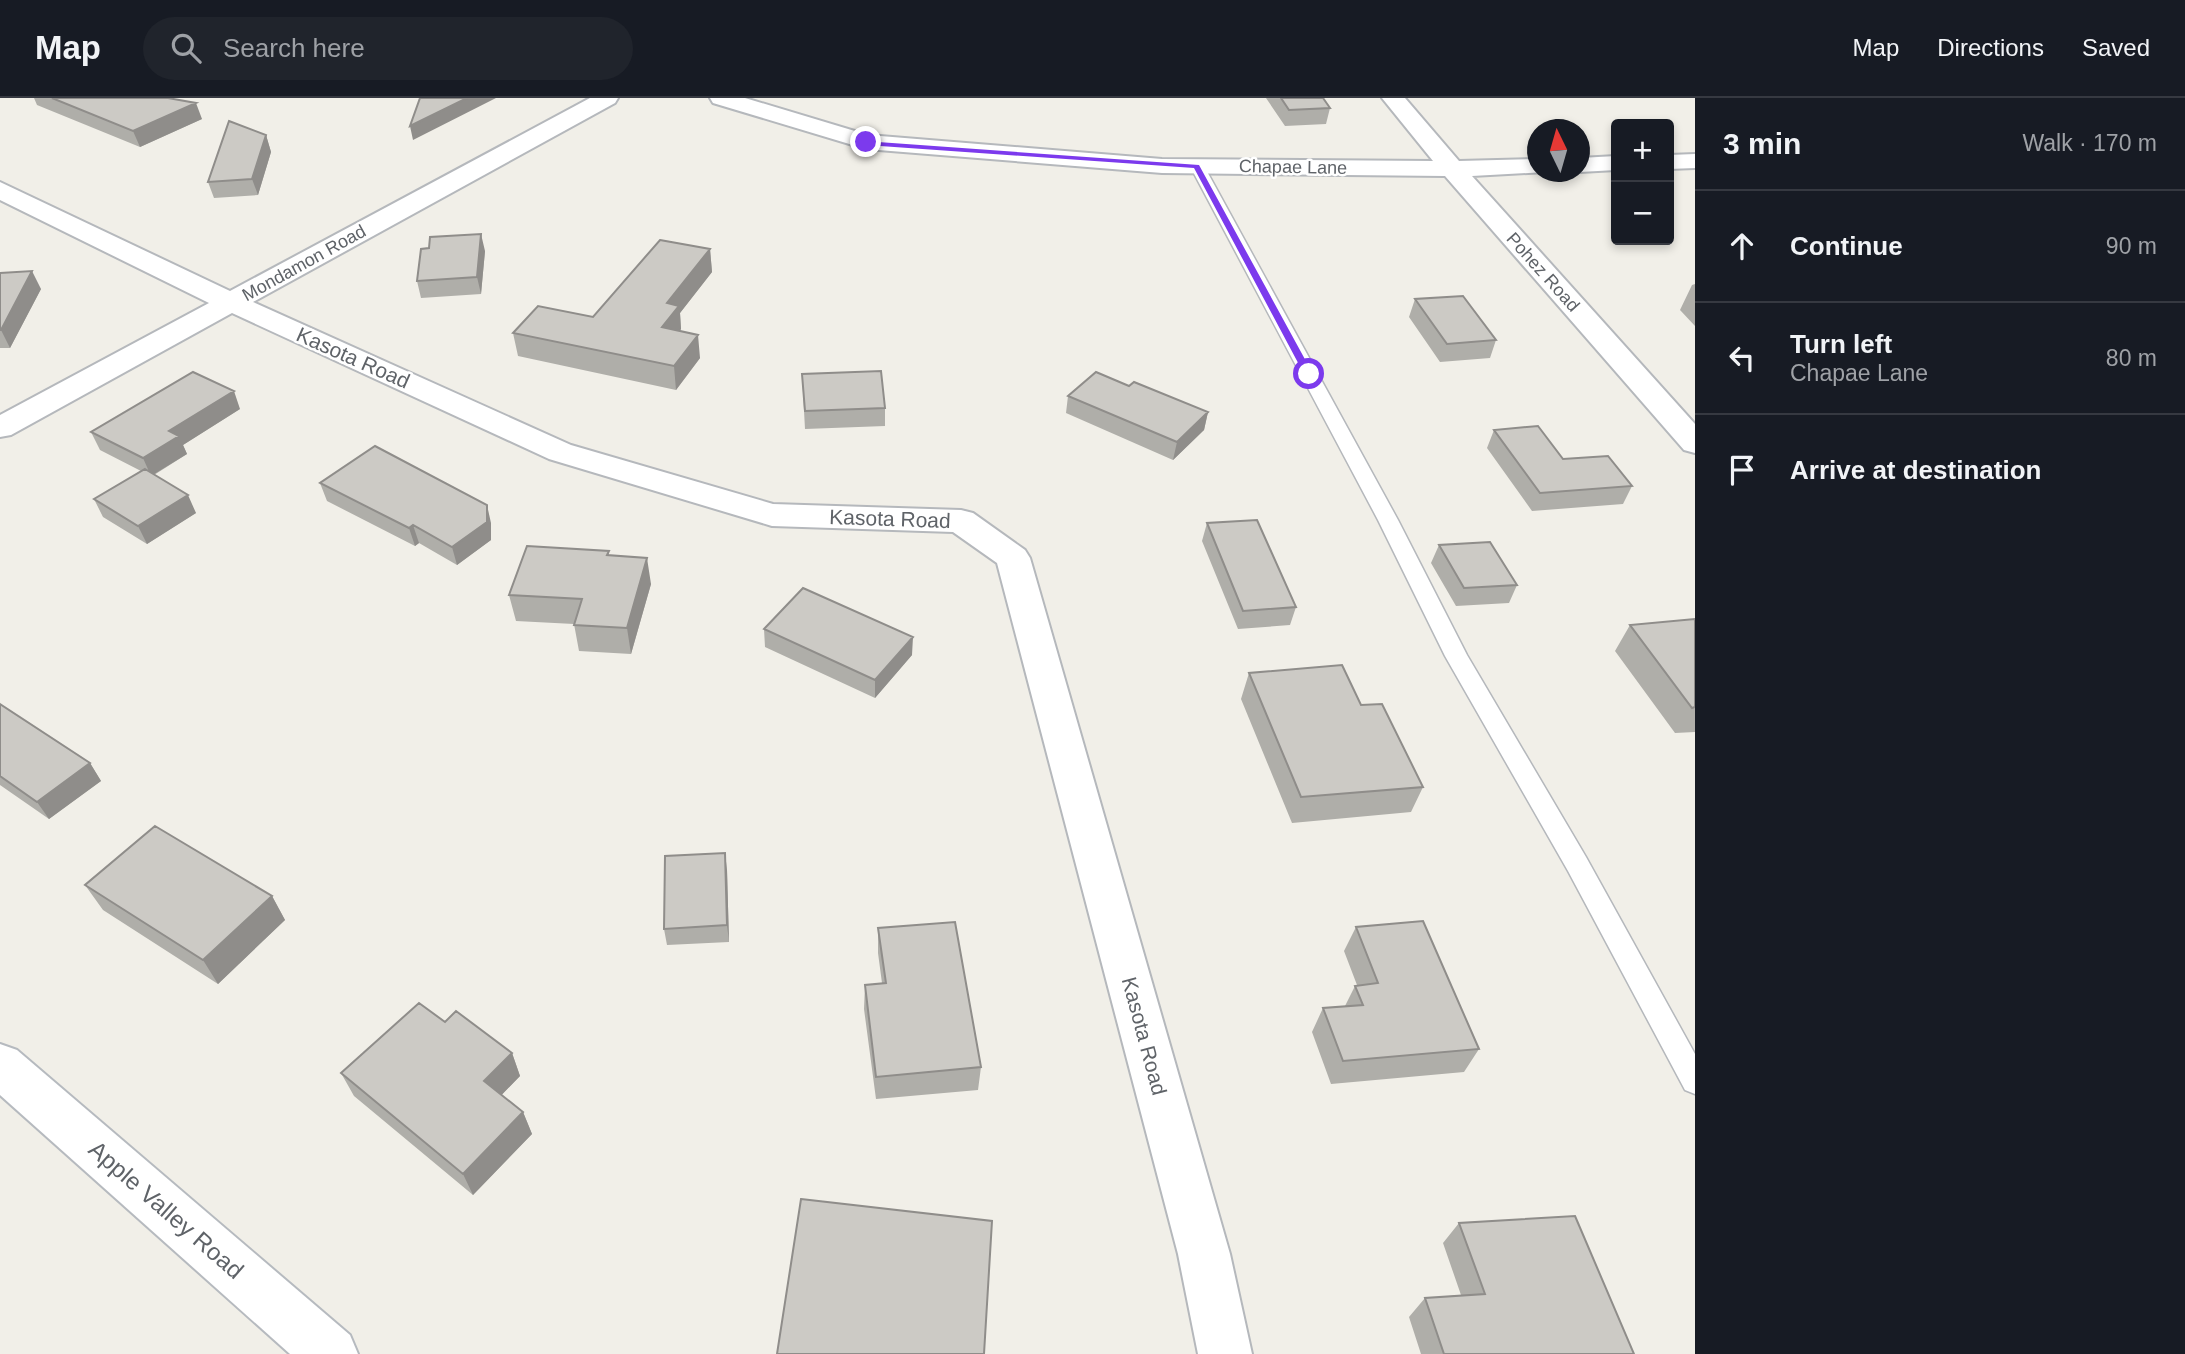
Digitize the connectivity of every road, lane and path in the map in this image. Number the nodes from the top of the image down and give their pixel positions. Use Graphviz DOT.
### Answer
graph roads {
  1 [pos="607,98"];
  2 [pos="721,98"];
  3 [pos="1393,98"];
  4 [pos="1695,161"];
  5 [pos="1674,162"];
  6 [pos="1611,163"];
  7 [pos="1590,164"];
  8 [pos="1197,166"];
  9 [pos="1527,166"];
  10 [pos="1452,169"];
  11 [pos="0,190"];
  12 [pos="232,303"];
  13 [pos="0,428"];
  14 [pos="1695,443"];
  15 [pos="0,1065"];
  16 [pos="1695,1081"];
  17 [pos="331,1354"];
  18 [pos="1225,1354"];
  1 -- 12 [label="street, Mondamon Road"];
  2 -- 8 [label="street, Chapae Lane"];
  3 -- 10 [label="street, Pohez Road"];
  4 -- 5 [label="street"];
  6 -- 7 [label="street"];
  8 -- 10 [label="street, Chapae Lane"];
  8 -- 16 [label="lane"];
  9 -- 10 [label="street, Chapae Lane"];
  10 -- 14 [label="street, Pohez Road"];
  11 -- 12 [label="street, Kasota Road"];
  12 -- 13 [label="street, Mondamon Road"];
  12 -- 18 [label="street, Kasota Road"];
  15 -- 17 [label="street, Apple Valley Road"];
}
